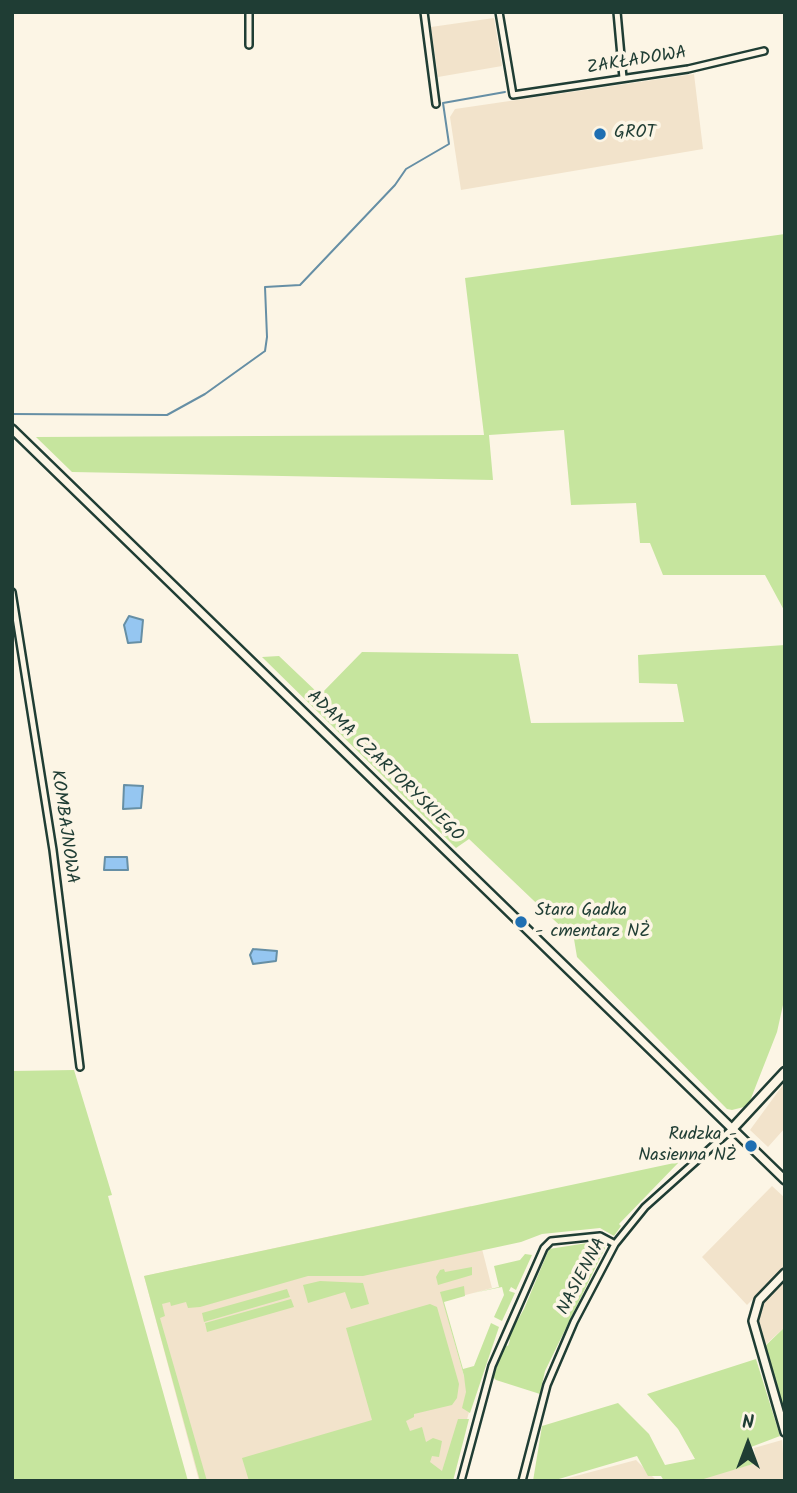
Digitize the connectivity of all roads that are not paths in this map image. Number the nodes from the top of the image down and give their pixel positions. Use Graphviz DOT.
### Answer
graph roads {
  1 [pos="249,12"];
  2 [pos="424,12"];
  3 [pos="499,12"];
  4 [pos="617,12"];
  5 [pos="249,45"];
  6 [pos="764,51"];
  7 [pos="623,78"];
  8 [pos="436,104"];
  9 [pos="12,429"];
  10 [pos="12,592"];
  11 [pos="80,1067"];
  12 [pos="785,1072"];
  13 [pos="733,1128"];
  14 [pos="785,1180"];
  15 [pos="615,1244"];
  16 [pos="785,1273"];
  17 [pos="785,1432"];
  18 [pos="461,1481"];
  19 [pos="522,1481"];
  1 -- 5 [label="street"];
  2 -- 8 [label="street"];
  3 -- 7 [label="street, ZAKŁADOWA"];
  4 -- 7 [label="street"];
  6 -- 7 [label="street, ZAKŁADOWA"];
  9 -- 13 [label="street, ADAMA CZARTORYSKIEGO"];
  10 -- 11 [label="street, KOMBAJNOWA"];
  12 -- 13 [label="main road"];
  13 -- 14 [label="street, ADAMA CZARTORYSKIEGO"];
  13 -- 15 [label="street, NASIENNA"];
  15 -- 18 [label="street"];
  15 -- 19 [label="street, NASIENNA"];
  16 -- 17 [label="street"];
}
